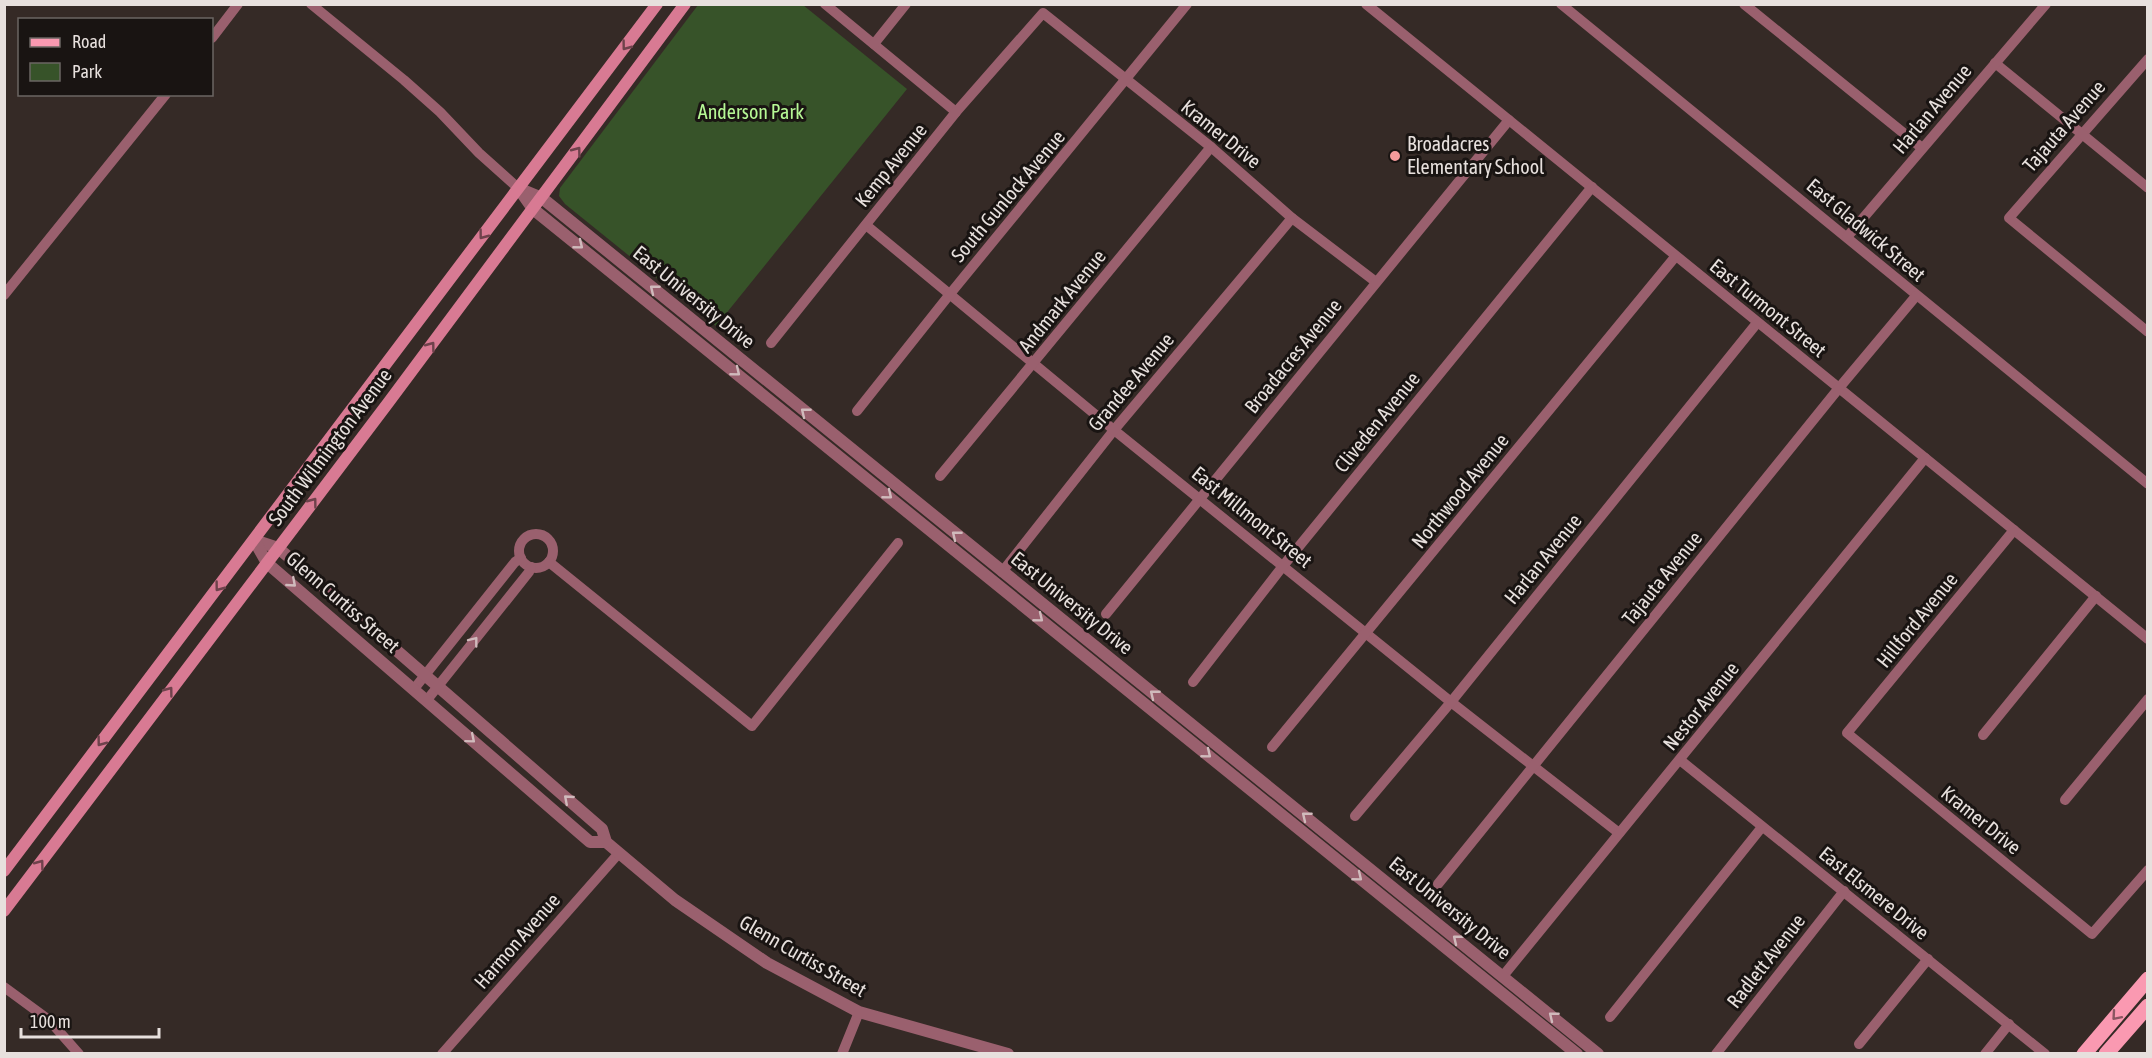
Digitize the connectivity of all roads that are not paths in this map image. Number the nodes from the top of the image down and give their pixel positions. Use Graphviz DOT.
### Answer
graph roads {
  1 [pos="238,4"];
  2 [pos="311,4"];
  3 [pos="657,4"];
  4 [pos="686,4"];
  5 [pos="825,4"];
  6 [pos="906,4"];
  7 [pos="1187,4"];
  8 [pos="1366,4"];
  9 [pos="1561,4"];
  10 [pos="1744,4"];
  11 [pos="2046,4"];
  12 [pos="1043,13"];
  13 [pos="213,37"];
  14 [pos="874,44"];
  15 [pos="2148,59"];
  16 [pos="1995,63"];
  17 [pos="1126,81"];
  18 [pos="164,96"];
  19 [pos="956,112"];
  20 [pos="1509,120"];
  21 [pos="2082,134"];
  22 [pos="1211,147"];
  23 [pos="1922,148"];
  24 [pos="518,188"];
  25 [pos="1592,188"];
  26 [pos="2148,188"];
  27 [pos="542,198"];
  28 [pos="533,209"];
  29 [pos="1292,218"];
  30 [pos="866,225"];
  31 [pos="1847,237"];
  32 [pos="1675,257"];
  33 [pos="1376,282"];
  34 [pos="950,294"];
  35 [pos="4,295"];
  36 [pos="1916,296"];
  37 [pos="1757,323"];
  38 [pos="2148,332"];
  39 [pos="771,343"];
  40 [pos="1034,363"];
  41 [pos="1839,388"];
  42 [pos="857,411"];
  43 [pos="1114,430"];
  44 [pos="1924,458"];
  45 [pos="940,476"];
  46 [pos="2148,484"];
  47 [pos="1200,499"];
  48 [pos="2014,530"];
  49 [pos="254,540"];
  50 [pos="898,543"];
  51 [pos="278,548"];
  52 [pos="521,558"];
  53 [pos="549,562"];
  54 [pos="267,563"];
  55 [pos="1283,566"];
  56 [pos="531,567"];
  57 [pos="998,576"];
  58 [pos="2096,596"];
  59 [pos="1106,614"];
  60 [pos="1366,632"];
  61 [pos="2148,639"];
  62 [pos="425,675"];
  63 [pos="1193,682"];
  64 [pos="438,686"];
  65 [pos="414,689"];
  66 [pos="2148,699"];
  67 [pos="427,700"];
  68 [pos="1451,702"];
  69 [pos="1847,733"];
  70 [pos="1983,735"];
  71 [pos="1272,747"];
  72 [pos="1680,760"];
  73 [pos="1534,765"];
  74 [pos="2065,800"];
  75 [pos="1355,816"];
  76 [pos="1762,827"];
  77 [pos="1619,833"];
  78 [pos="606,842"];
  79 [pos="619,853"];
  80 [pos="2148,870"];
  81 [pos="4,871"];
  82 [pos="1438,884"];
  83 [pos="1844,891"];
  84 [pos="4,911"];
  85 [pos="1928,959"];
  86 [pos="1503,976"];
  87 [pos="2148,979"];
  88 [pos="4,987"];
  89 [pos="1494,987"];
  90 [pos="2148,1006"];
  91 [pos="859,1012"];
  92 [pos="1610,1017"];
  93 [pos="2009,1024"];
  94 [pos="1859,1044"];
  95 [pos="79,1053"];
  96 [pos="442,1053"];
  97 [pos="842,1053"];
  98 [pos="1008,1053"];
  99 [pos="1576,1053"];
  100 [pos="1598,1053"];
  101 [pos="1716,1053"];
  102 [pos="1985,1053"];
  103 [pos="2045,1053"];
  104 [pos="2084,1053"];
  105 [pos="2106,1053"];
  1 -- 13 [label="street"];
  2 -- 24 [label="street, East University Drive"];
  3 -- 24 [label="main road, South Wilmington Avenue, one-way"];
  27 -- 4 [label="main road, South Wilmington Avenue, one-way"];
  5 -- 14 [label="street"];
  6 -- 14 [label="street"];
  7 -- 17 [label="street, South Gunlock Avenue"];
  8 -- 20 [label="street, East Turmont Street"];
  9 -- 31 [label="street, East Gladwick Street"];
  10 -- 23 [label="street"];
  11 -- 16 [label="street, Harlan Avenue"];
  12 -- 17 [label="street, Kramer Drive"];
  12 -- 19 [label="street, Kemp Avenue"];
  14 -- 19 [label="street"];
  15 -- 21 [label="street, Tajauta Avenue"];
  16 -- 21 [label="street"];
  16 -- 23 [label="street, Harlan Avenue"];
  17 -- 22 [label="street, Kramer Drive"];
  17 -- 34 [label="street, South Gunlock Avenue"];
  18 -- 35 [label="street"];
  19 -- 30 [label="street, Kemp Avenue"];
  20 -- 25 [label="street, East Turmont Street"];
  20 -- 33 [label="street, Broadacres Avenue"];
  21 -- 26 [label="street"];
  21 -- 38 [label="street, Tajauta Avenue"];
  22 -- 29 [label="street, Kramer Drive"];
  22 -- 40 [label="street, Andmark Avenue"];
  23 -- 31 [label="street, Harlan Avenue"];
  24 -- 27 [label="street, East University Drive"];
  24 -- 28 [label="street, East University Drive"];
  24 -- 49 [label="main road, South Wilmington Avenue, one-way"];
  25 -- 32 [label="street, East Turmont Street"];
  25 -- 55 [label="street, Cliveden Avenue"];
  27 -- 28 [label="main road, South Wilmington Avenue"];
  57 -- 27 [label="street, East University Drive, one-way"];
  51 -- 28 [label="main road, South Wilmington Avenue, one-way"];
  28 -- 57 [label="street, East University Drive, one-way"];
  29 -- 33 [label="street, Kramer Drive"];
  29 -- 43 [label="street, Grandee Avenue"];
  30 -- 34 [label="street, East Millmont Street"];
  30 -- 39 [label="street, Kemp Avenue"];
  31 -- 36 [label="street, East Gladwick Street"];
  32 -- 37 [label="street, East Turmont Street"];
  32 -- 60 [label="street, Northwood Avenue"];
  33 -- 47 [label="street, Broadacres Avenue"];
  34 -- 40 [label="street, East Millmont Street"];
  34 -- 42 [label="street, South Gunlock Avenue"];
  36 -- 41 [label="street, Tajauta Avenue"];
  36 -- 46 [label="street, East Gladwick Street"];
  37 -- 41 [label="street, East Turmont Street"];
  37 -- 68 [label="street, Harlan Avenue"];
  40 -- 43 [label="street, East Millmont Street"];
  40 -- 45 [label="street, Andmark Avenue"];
  41 -- 44 [label="street, East Turmont Street"];
  41 -- 73 [label="street, Tajauta Avenue"];
  43 -- 47 [label="street, East Millmont Street"];
  43 -- 57 [label="street, Grandee Avenue"];
  44 -- 48 [label="street, East Turmont Street"];
  44 -- 72 [label="street, Nestor Avenue"];
  47 -- 55 [label="street, East Millmont Street"];
  47 -- 59 [label="street, Broadacres Avenue"];
  48 -- 58 [label="street, East Turmont Street"];
  48 -- 69 [label="street, Hillford Avenue"];
  49 -- 51 [label="street, Glenn Curtiss Street"];
  49 -- 54 [label="street, Glenn Curtiss Street"];
  49 -- 81 [label="main road, South Wilmington Avenue, one-way"];
  50 -- 53 [label="street"];
  51 -- 54 [label="main road, South Wilmington Avenue"];
  51 -- 62 [label="street, Glenn Curtiss Street"];
  52 -- 53 [label="street"];
  52 -- 56 [label="street"];
  52 -- 62 [label="street"];
  53 -- 56 [label="street"];
  54 -- 65 [label="street, Glenn Curtiss Street, one-way"];
  84 -- 54 [label="main road, South Wilmington Avenue, one-way"];
  55 -- 60 [label="street, East Millmont Street"];
  55 -- 63 [label="street, Cliveden Avenue"];
  64 -- 56 [label="street, one-way"];
  86 -- 57 [label="street, East University Drive, one-way"];
  57 -- 89 [label="street, East University Drive, one-way"];
  58 -- 61 [label="street, East Turmont Street"];
  58 -- 70 [label="street"];
  60 -- 68 [label="street, East Millmont Street"];
  60 -- 71 [label="street, Northwood Avenue"];
  62 -- 64 [label="street, Glenn Curtiss Street"];
  62 -- 65 [label="street"];
  64 -- 67 [label="street"];
  78 -- 64 [label="street, Glenn Curtiss Street, one-way"];
  65 -- 67 [label="street, Glenn Curtiss Street"];
  66 -- 74 [label="street"];
  67 -- 78 [label="street, Glenn Curtiss Street, one-way"];
  68 -- 73 [label="street, East Millmont Street"];
  68 -- 75 [label="street, Harlan Avenue"];
  69 -- 80 [label="street, Kramer Drive"];
  72 -- 76 [label="street, East Elsmere Drive"];
  72 -- 77 [label="street, Nestor Avenue"];
  73 -- 77 [label="street, East Millmont Street"];
  73 -- 82 [label="street, Tajauta Avenue"];
  76 -- 83 [label="street, East Elsmere Drive"];
  76 -- 92 [label="street"];
  77 -- 86 [label="street, Nestor Avenue"];
  78 -- 79 [label="street, Glenn Curtiss Street"];
  79 -- 91 [label="street, Glenn Curtiss Street"];
  79 -- 96 [label="street, Harmon Avenue"];
  83 -- 85 [label="street, East Elsmere Drive"];
  83 -- 101 [label="street, Radlett Avenue"];
  85 -- 93 [label="street, East Elsmere Drive"];
  85 -- 94 [label="street"];
  86 -- 89 [label="street"];
  100 -- 86 [label="street, East University Drive, one-way"];
  87 -- 104 [label="main road, one-way"];
  88 -- 95 [label="street"];
  89 -- 99 [label="street, East University Drive"];
  90 -- 105 [label="main road"];
  91 -- 97 [label="street"];
  91 -- 98 [label="street, Glenn Curtiss Street"];
  93 -- 102 [label="street"];
  93 -- 103 [label="street, East Elsmere Drive"];
}
